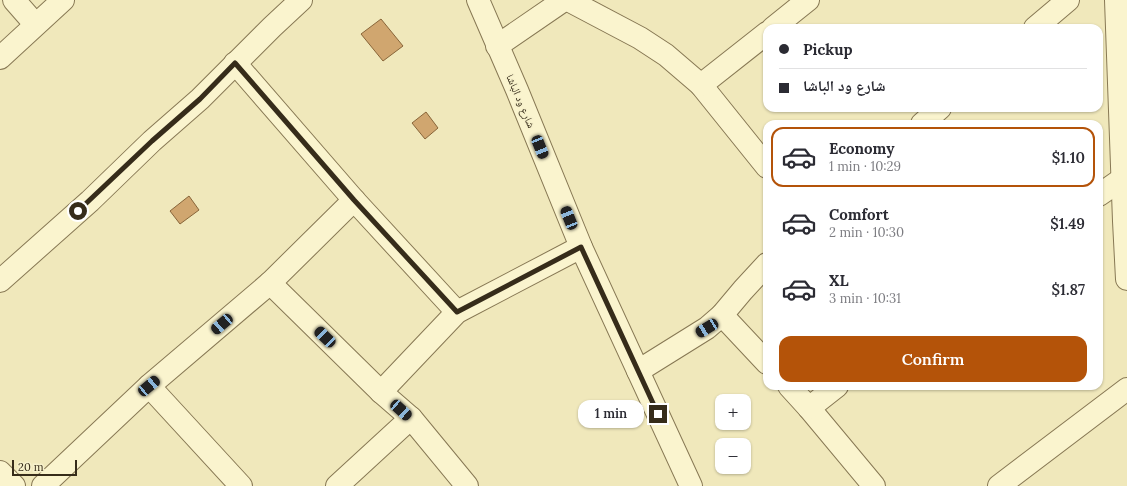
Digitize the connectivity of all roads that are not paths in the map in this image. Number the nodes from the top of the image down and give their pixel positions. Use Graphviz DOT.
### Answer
graph roads {
  1 [pos="14,0"];
  2 [pos="63,0"];
  3 [pos="301,0"];
  4 [pos="478,0"];
  5 [pos="564,0"];
  6 [pos="568,0"];
  7 [pos="808,0"];
  8 [pos="1068,0"];
  9 [pos="1116,0"];
  10 [pos="35,24"];
  11 [pos="778,24"];
  12 [pos="1040,24"];
  13 [pos="763,36"];
  14 [pos="497,46"];
  15 [pos="1123,55"];
  16 [pos="0,58"];
  17 [pos="235,63"];
  18 [pos="701,85"];
  19 [pos="936,112"];
  20 [pos="926,120"];
  21 [pos="763,162"];
  22 [pos="1122,179"];
  23 [pos="1103,192"];
  24 [pos="354,200"];
  25 [pos="1125,221"];
  26 [pos="581,247"];
  27 [pos="763,268"];
  28 [pos="1127,279"];
  29 [pos="0,281"];
  30 [pos="270,283"];
  31 [pos="457,312"];
  32 [pos="722,315"];
  33 [pos="763,358"];
  34 [pos="638,371"];
  35 [pos="149,386"];
  36 [pos="1127,389"];
  37 [pos="793,390"];
  38 [pos="832,390"];
  39 [pos="381,392"];
  40 [pos="809,408"];
  41 [pos="411,418"];
  42 [pos="0,472"];
  43 [pos="14,486"];
  44 [pos="43,486"];
  45 [pos="241,486"];
  46 [pos="337,486"];
  47 [pos="467,486"];
  48 [pos="691,486"];
  49 [pos="874,486"];
  50 [pos="999,486"];
  1 -- 10 [label="street"];
  2 -- 10 [label="street"];
  3 -- 17 [label="street"];
  4 -- 14 [label="street, شارع ود الباشا"];
  5 -- 14 [label="street"];
  6 -- 18 [label="street"];
  7 -- 11 [label="street"];
  8 -- 12 [label="street"];
  9 -- 15 [label="street"];
  10 -- 16 [label="street"];
  13 -- 18 [label="street"];
  14 -- 26 [label="street, شارع ود الباشا"];
  15 -- 22 [label="street"];
  17 -- 24 [label="street"];
  17 -- 29 [label="street"];
  18 -- 21 [label="street"];
  19 -- 20 [label="street"];
  22 -- 23 [label="street"];
  22 -- 25 [label="street"];
  24 -- 30 [label="street"];
  24 -- 31 [label="street"];
  25 -- 28 [label="street"];
  26 -- 31 [label="street"];
  26 -- 34 [label="street, شارع ود الباشا"];
  27 -- 32 [label="street"];
  30 -- 35 [label="street"];
  30 -- 39 [label="street"];
  31 -- 39 [label="street"];
  32 -- 33 [label="street"];
  32 -- 34 [label="street"];
  34 -- 48 [label="street, شارع ود الباشا"];
  35 -- 44 [label="street"];
  35 -- 45 [label="street"];
  36 -- 50 [label="street"];
  37 -- 40 [label="street"];
  38 -- 40 [label="street"];
  39 -- 41 [label="street"];
  40 -- 49 [label="street"];
  41 -- 46 [label="street"];
  41 -- 47 [label="street"];
  42 -- 43 [label="street"];
}
